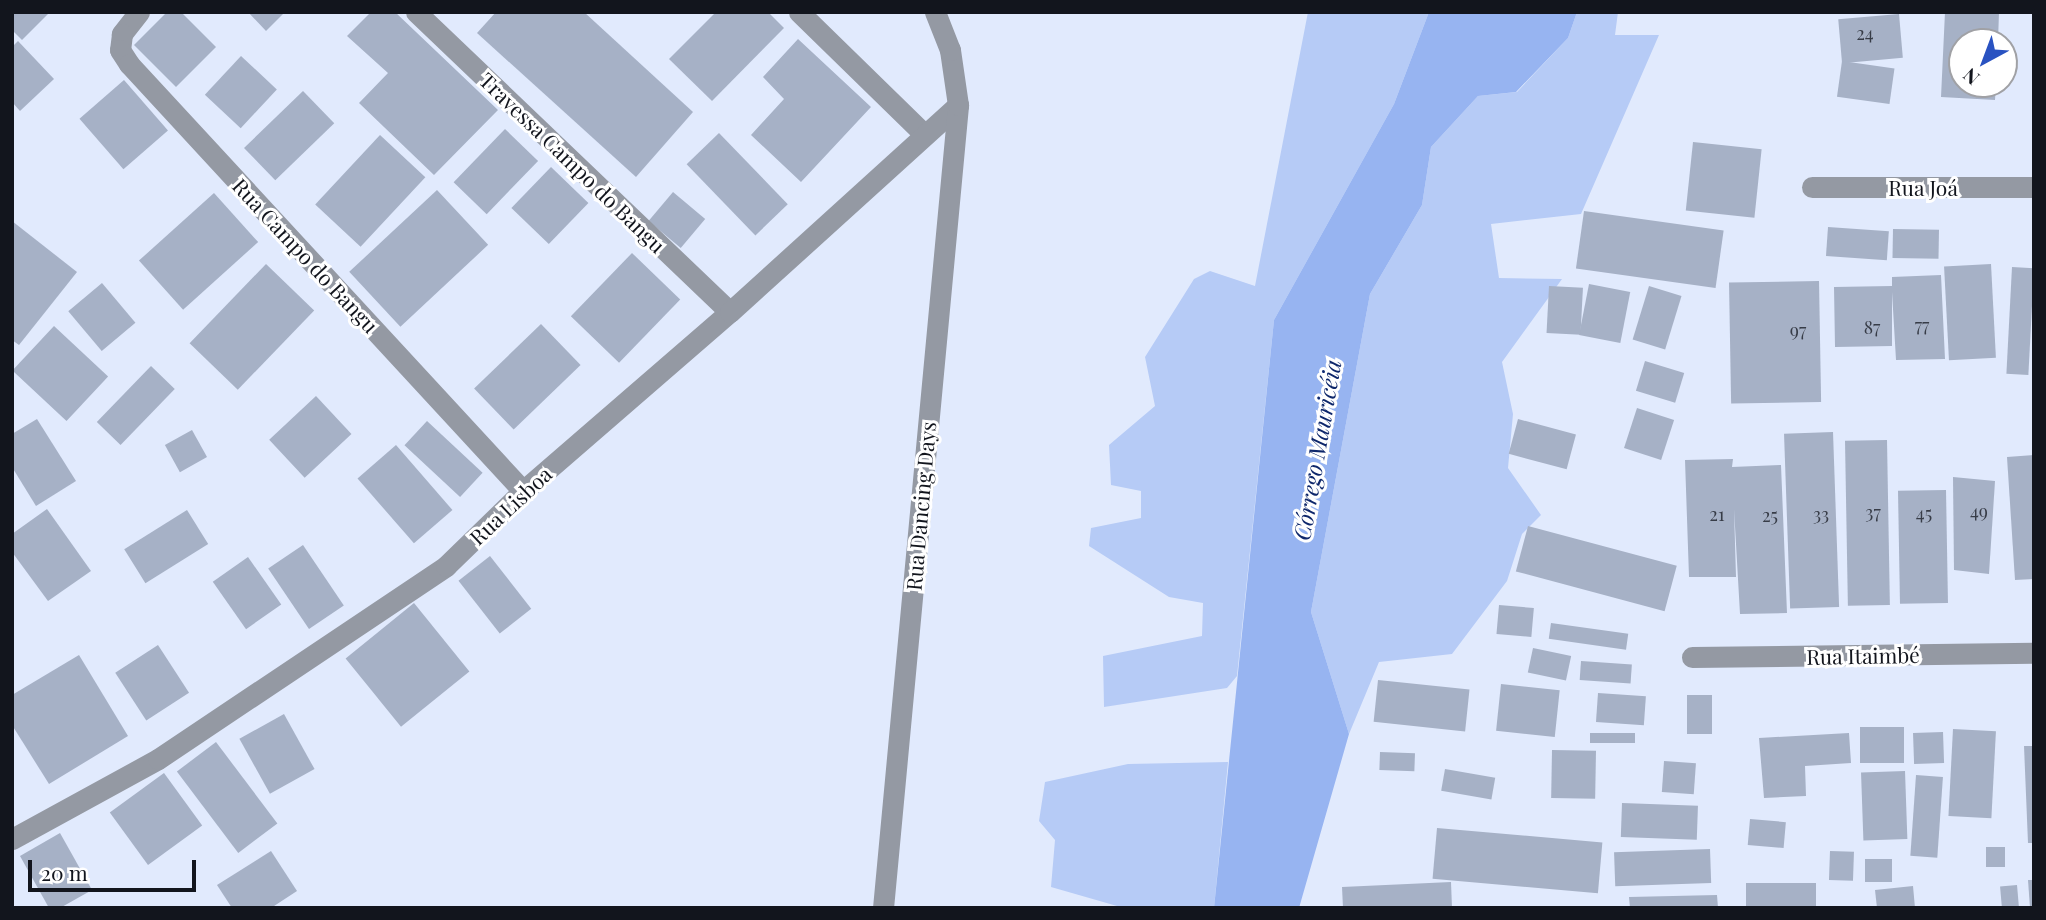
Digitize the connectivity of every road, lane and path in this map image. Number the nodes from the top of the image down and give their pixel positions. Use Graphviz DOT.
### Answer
graph roads {
  1 [pos="139,12"];
  2 [pos="416,12"];
  3 [pos="799,12"];
  4 [pos="935,12"];
  5 [pos="958,105"];
  6 [pos="924,134"];
  7 [pos="1812,187"];
  8 [pos="2034,187"];
  9 [pos="730,312"];
  10 [pos="523,491"];
  11 [pos="2034,653"];
  12 [pos="1692,657"];
  13 [pos="12,839"];
  14 [pos="883,908"];
  1 -- 10 [label="street, Rua Campo do Bangu"];
  2 -- 9 [label="street, Travessa Campo do Bangu"];
  3 -- 6 [label="street"];
  4 -- 5 [label="street, Rua Dancing Days"];
  5 -- 6 [label="street, Rua Lisboa"];
  5 -- 14 [label="street, Rua Dancing Days"];
  6 -- 9 [label="street, Rua Lisboa"];
  7 -- 8 [label="street, Rua Joá"];
  9 -- 10 [label="street, Rua Lisboa"];
  10 -- 13 [label="street, Rua Lisboa"];
  11 -- 12 [label="street, Rua Itaimbé"];
}
